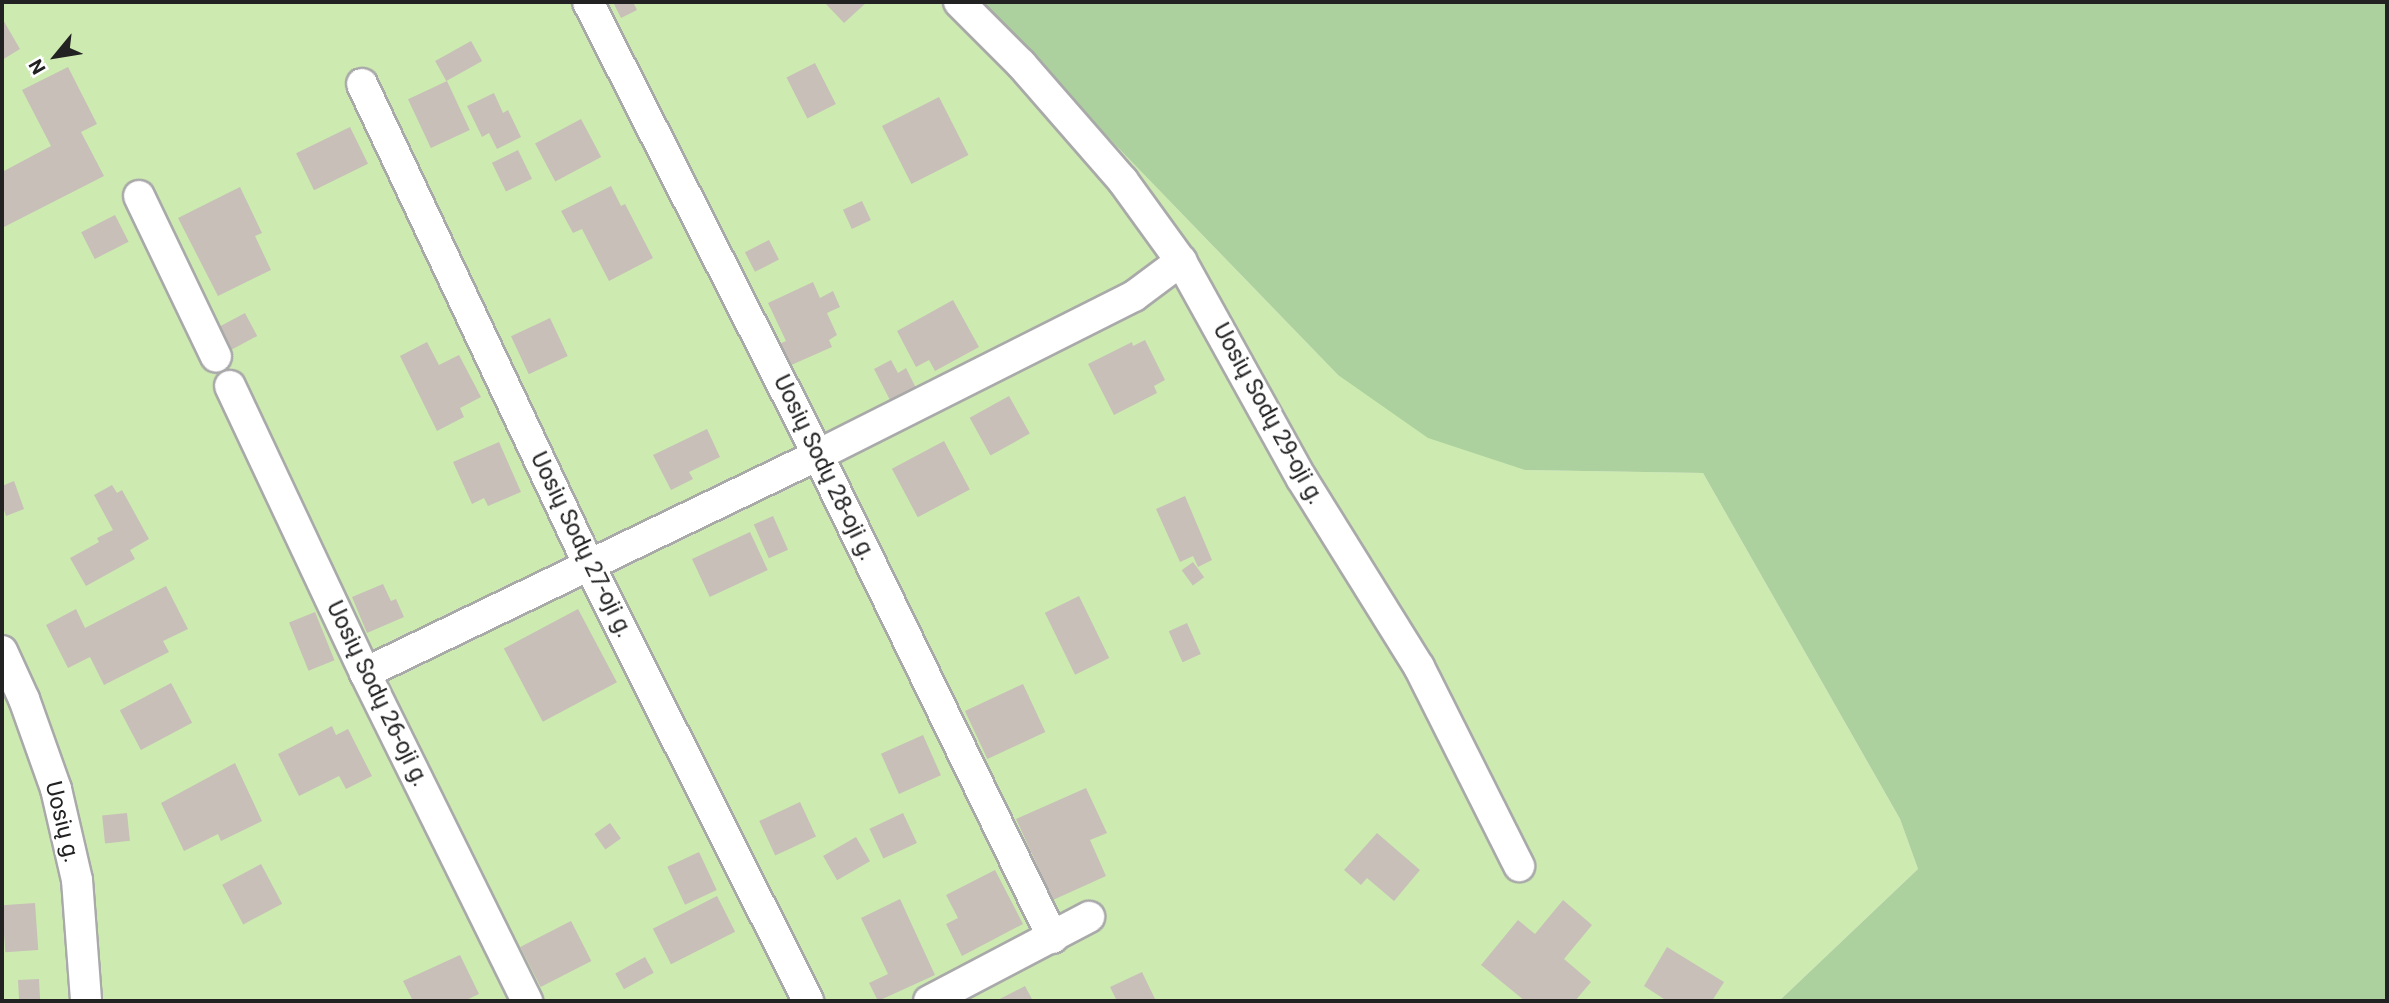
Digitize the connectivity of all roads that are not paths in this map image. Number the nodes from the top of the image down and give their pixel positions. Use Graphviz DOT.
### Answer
graph roads {
  1 [pos="588,2"];
  2 [pos="959,2"];
  3 [pos="362,84"];
  4 [pos="139,196"];
  5 [pos="1181,261"];
  6 [pos="216,357"];
  7 [pos="230,386"];
  8 [pos="818,455"];
  9 [pos="589,565"];
  10 [pos="2,651"];
  11 [pos="366,673"];
  12 [pos="1519,866"];
  13 [pos="1089,917"];
  14 [pos="1053,938"];
  15 [pos="86,1001"];
  16 [pos="527,1001"];
  17 [pos="808,1001"];
  18 [pos="929,1001"];
  1 -- 8 [label="street, Uosių Sodų 28-oji g."];
  2 -- 5 [label="street, Uosių Sodų 29-oji g."];
  3 -- 9 [label="street, Uosių Sodų 27-oji g."];
  4 -- 6 [label="street"];
  5 -- 8 [label="street"];
  5 -- 12 [label="street, Uosių Sodų 29-oji g."];
  7 -- 11 [label="street, Uosių Sodų 26-oji g."];
  8 -- 9 [label="street"];
  8 -- 14 [label="street, Uosių Sodų 28-oji g."];
  9 -- 11 [label="street"];
  9 -- 17 [label="street, Uosių Sodų 27-oji g."];
  10 -- 15 [label="street, Uosių g."];
  11 -- 16 [label="street, Uosių Sodų 26-oji g."];
  13 -- 14 [label="street"];
  14 -- 18 [label="street"];
}
